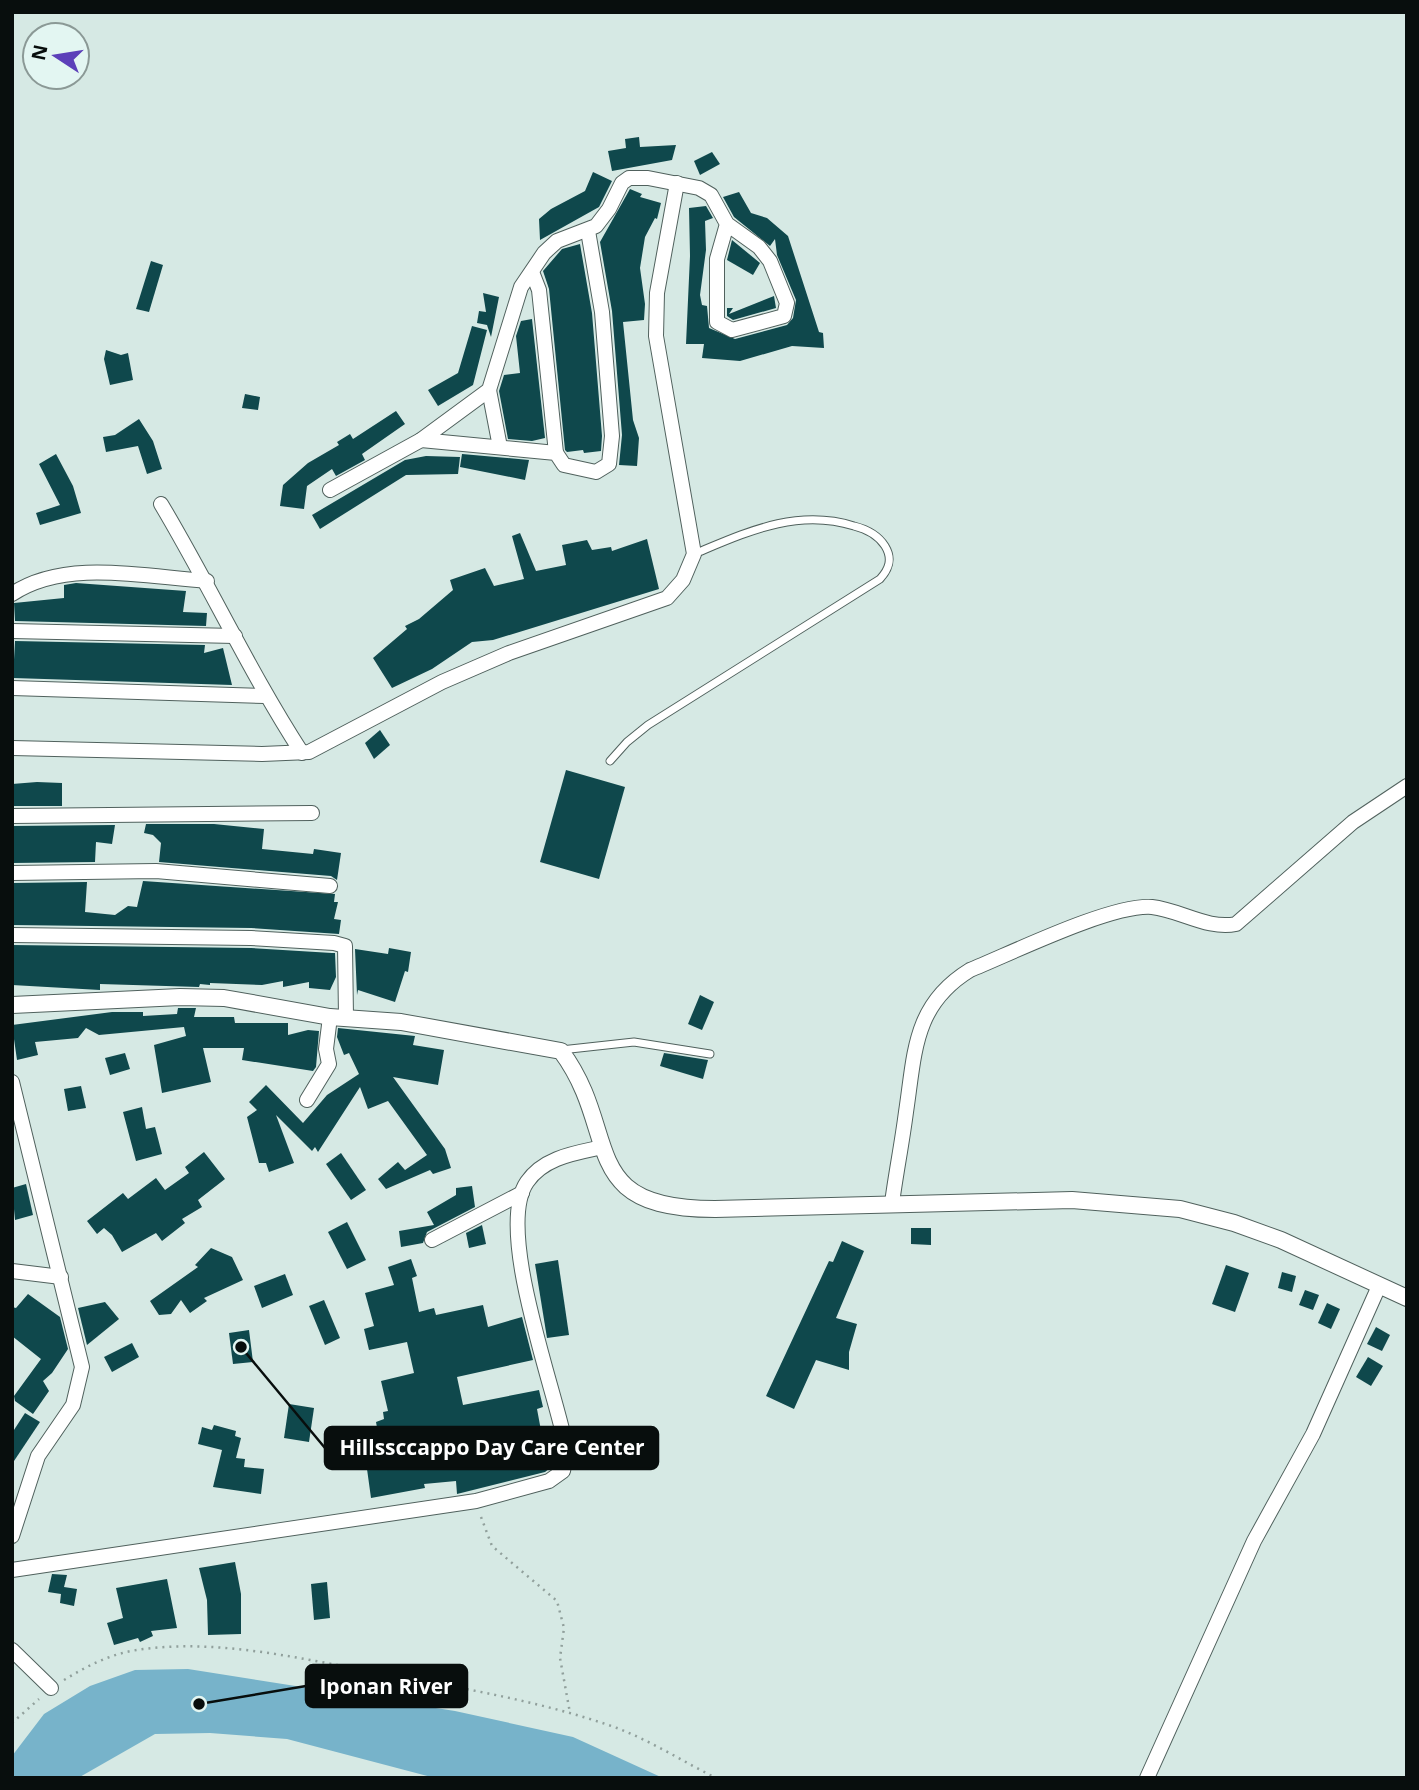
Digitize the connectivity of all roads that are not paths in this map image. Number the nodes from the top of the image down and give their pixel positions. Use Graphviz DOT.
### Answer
graph roads {
  1 [pos="677,183"];
  2 [pos="727,224"];
  3 [pos="588,231"];
  4 [pos="532,272"];
  5 [pos="489,390"];
  6 [pos="421,440"];
  7 [pos="500,447"];
  8 [pos="555,453"];
  9 [pos="330,491"];
  10 [pos="161,504"];
  11 [pos="694,554"];
  12 [pos="207,581"];
  13 [pos="12,594"];
  14 [pos="12,631"];
  15 [pos="234,636"];
  16 [pos="12,688"];
  17 [pos="265,696"];
  18 [pos="12,748"];
  19 [pos="302,753"];
  20 [pos="610,761"];
  21 [pos="1407,786"];
  22 [pos="312,813"];
  23 [pos="12,816"];
  24 [pos="12,873"];
  25 [pos="330,886"];
  26 [pos="12,935"];
  27 [pos="12,1005"];
  28 [pos="338,1017"];
  29 [pos="561,1051"];
  30 [pos="710,1054"];
  31 [pos="12,1082"];
  32 [pos="307,1100"];
  33 [pos="603,1147"];
  34 [pos="522,1193"];
  35 [pos="892,1203"];
  36 [pos="432,1240"];
  37 [pos="12,1271"];
  38 [pos="61,1277"];
  39 [pos="1379,1286"];
  40 [pos="1407,1298"];
  41 [pos="12,1536"];
  42 [pos="12,1570"];
  43 [pos="12,1650"];
  44 [pos="51,1688"];
  45 [pos="1147,1778"];
  1 -- 2 [label="street"];
  1 -- 3 [label="street"];
  1 -- 11 [label="street"];
  2 -- 2 [label="street"];
  3 -- 4 [label="street"];
  3 -- 8 [label="street"];
  4 -- 5 [label="street"];
  4 -- 8 [label="street"];
  5 -- 6 [label="street"];
  5 -- 7 [label="street"];
  6 -- 7 [label="street"];
  6 -- 9 [label="street"];
  7 -- 8 [label="street"];
  10 -- 12 [label="street"];
  11 -- 19 [label="street"];
  11 -- 20 [label="lane"];
  12 -- 13 [label="street"];
  12 -- 15 [label="street"];
  14 -- 15 [label="street"];
  15 -- 17 [label="street"];
  16 -- 17 [label="street"];
  17 -- 19 [label="street"];
  18 -- 19 [label="street"];
  21 -- 35 [label="street"];
  22 -- 23 [label="street"];
  24 -- 25 [label="street"];
  26 -- 28 [label="street"];
  27 -- 28 [label="street"];
  28 -- 29 [label="street"];
  28 -- 32 [label="street"];
  29 -- 30 [label="lane"];
  29 -- 33 [label="street"];
  31 -- 38 [label="street"];
  33 -- 34 [label="street"];
  33 -- 35 [label="street"];
  34 -- 36 [label="street"];
  34 -- 42 [label="street"];
  35 -- 39 [label="street"];
  37 -- 38 [label="street"];
  38 -- 41 [label="street"];
  39 -- 40 [label="street"];
  39 -- 45 [label="street"];
  43 -- 44 [label="street"];
}
